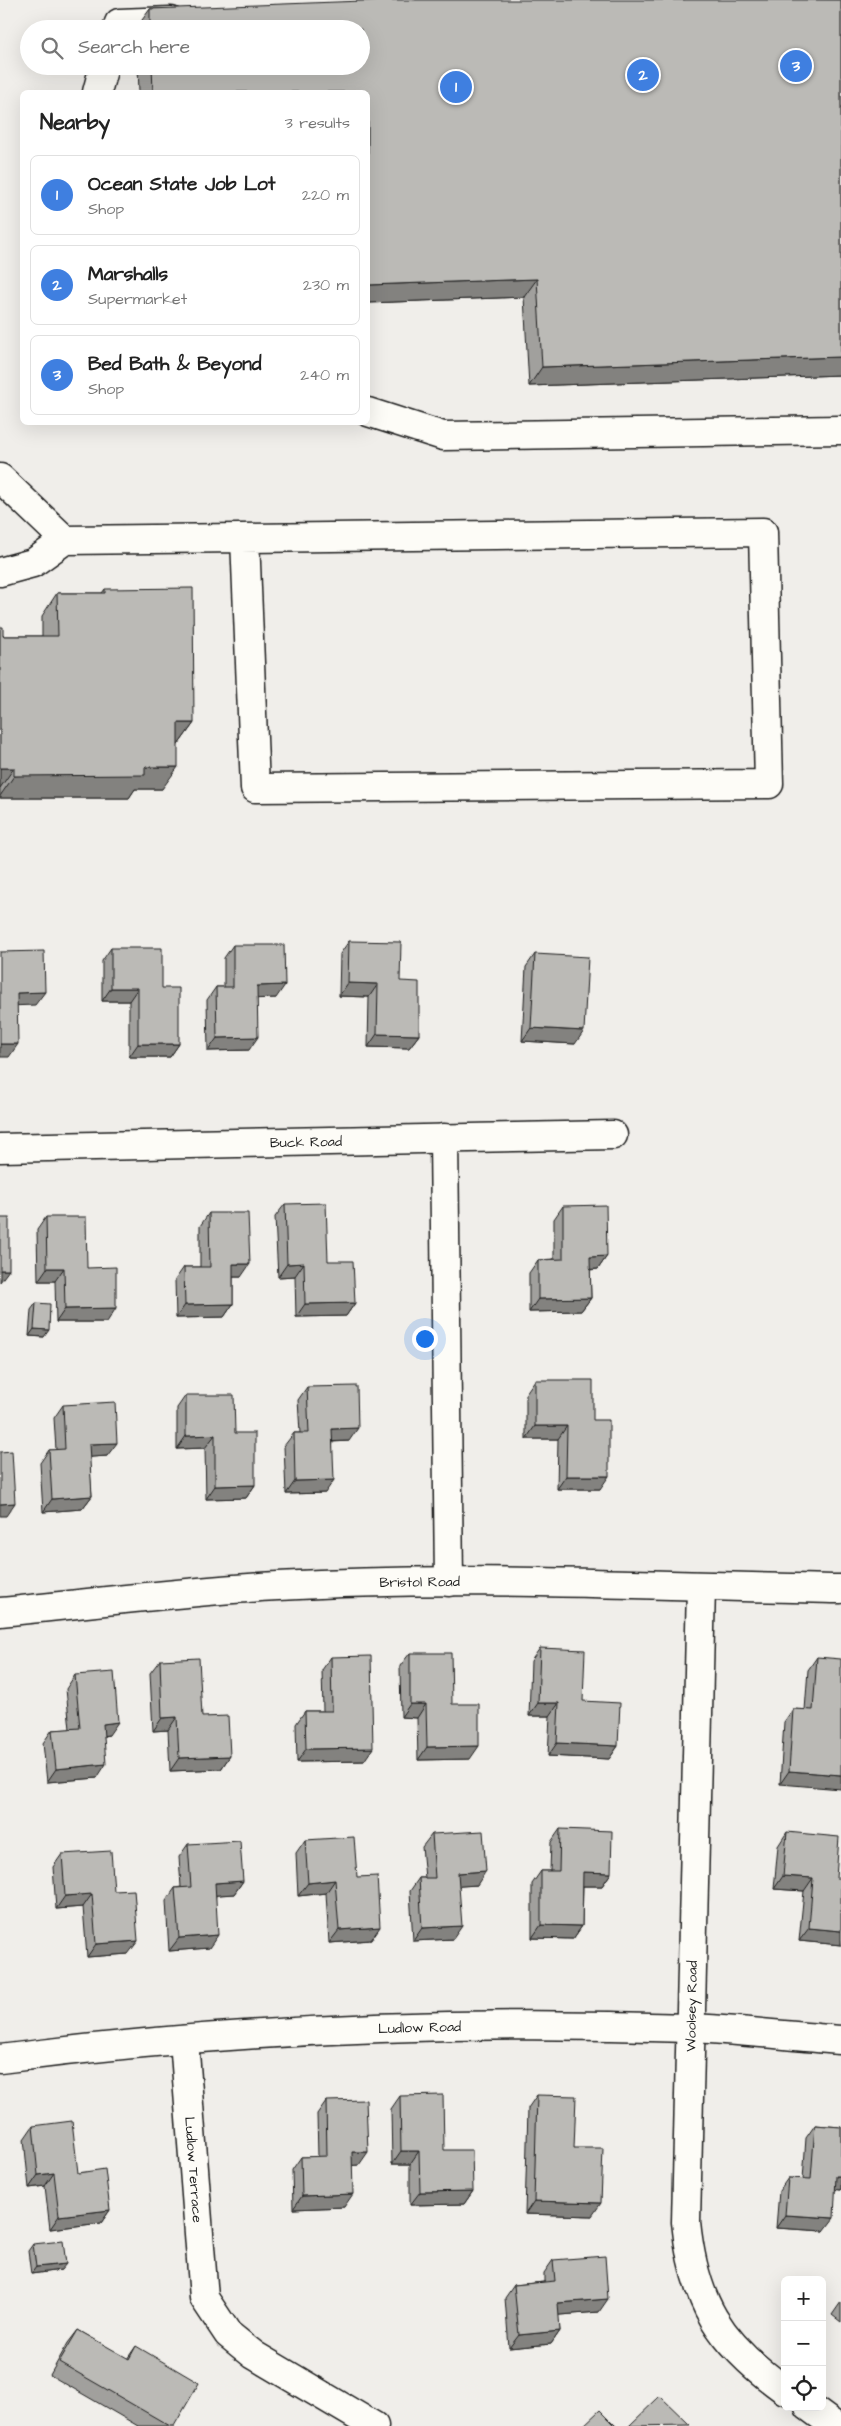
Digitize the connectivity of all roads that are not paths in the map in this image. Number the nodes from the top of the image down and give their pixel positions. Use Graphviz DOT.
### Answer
graph roads {
  1 [pos="102,75"];
  2 [pos="98,90"];
  3 [pos="370,413"];
  4 [pos="841,430"];
  5 [pos="0,478"];
  6 [pos="245,538"];
  7 [pos="65,540"];
  8 [pos="0,572"];
  9 [pos="613,1135"];
  10 [pos="444,1138"];
  11 [pos="0,1148"];
  12 [pos="449,1582"];
  13 [pos="701,1587"];
  14 [pos="841,1590"];
  15 [pos="0,1612"];
  16 [pos="690,2028"];
  17 [pos="184,2040"];
  18 [pos="841,2040"];
  19 [pos="0,2059"];
  20 [pos="781,2387"];
  21 [pos="814,2411"];
  22 [pos="374,2426"];
  23 [pos="835,2426"];
  1 -- 2 [label="street"];
  3 -- 4 [label="street"];
  5 -- 7 [label="street"];
  6 -- 6 [label="street"];
  6 -- 7 [label="street"];
  7 -- 8 [label="street"];
  9 -- 10 [label="street, Buck Road"];
  10 -- 11 [label="street, Buck Road"];
  10 -- 12 [label="street"];
  12 -- 13 [label="street, Bristol Road"];
  12 -- 15 [label="street, Bristol Road"];
  13 -- 14 [label="street, Bristol Road"];
  13 -- 16 [label="street, Woolsey Road"];
  16 -- 17 [label="street, Ludlow Road"];
  16 -- 18 [label="street, Ludlow Road"];
  16 -- 20 [label="street, Woolsey Road"];
  17 -- 19 [label="street, Ludlow Road"];
  17 -- 22 [label="street, Ludlow Terrace"];
  21 -- 23 [label="street"];
}
